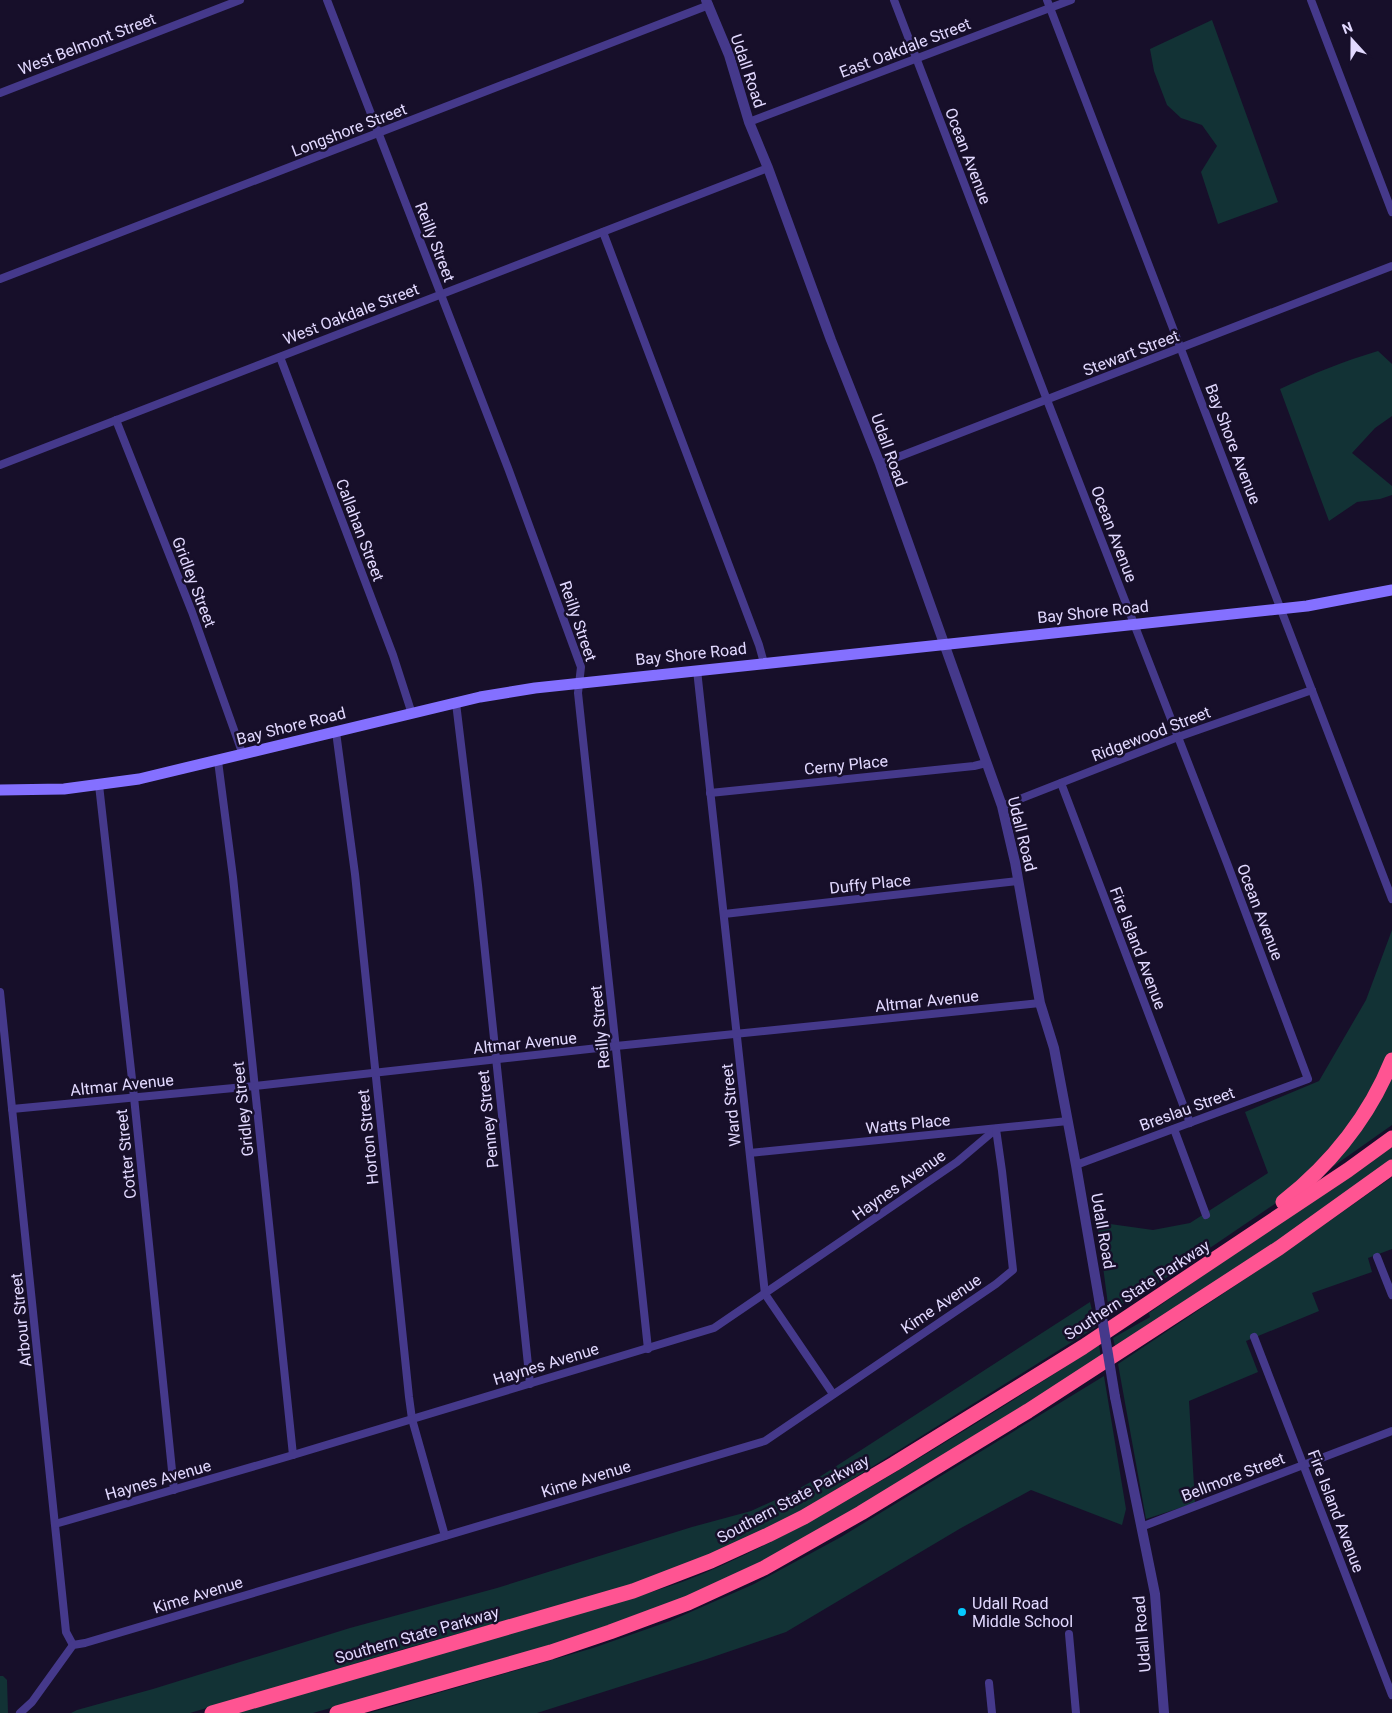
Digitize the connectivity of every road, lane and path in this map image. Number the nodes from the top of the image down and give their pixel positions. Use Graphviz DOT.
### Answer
graph roads {
  1 [pos="240,0"];
  2 [pos="327,0"];
  3 [pos="894,0"];
  4 [pos="1071,0"];
  5 [pos="1311,0"];
  6 [pos="708,3"];
  7 [pos="1049,4"];
  8 [pos="917,59"];
  9 [pos="0,92"];
  10 [pos="749,122"];
  11 [pos="378,133"];
  12 [pos="768,168"];
  13 [pos="1392,212"];
  14 [pos="602,232"];
  15 [pos="1392,266"];
  16 [pos="0,279"];
  17 [pos="440,294"];
  18 [pos="1180,349"];
  19 [pos="280,357"];
  20 [pos="1047,400"];
  21 [pos="116,420"];
  22 [pos="0,464"];
  23 [pos="880,464"];
  24 [pos="1392,590"];
  25 [pos="1281,608"];
  26 [pos="1134,624"];
  27 [pos="944,644"];
  28 [pos="764,663"];
  29 [pos="697,670"];
  30 [pos="580,682"];
  31 [pos="1312,690"];
  32 [pos="456,703"];
  33 [pos="412,714"];
  34 [pos="336,732"];
  35 [pos="1178,738"];
  36 [pos="243,755"];
  37 [pos="218,761"];
  38 [pos="986,763"];
  39 [pos="1061,784"];
  40 [pos="99,785"];
  41 [pos="0,790"];
  42 [pos="710,793"];
  43 [pos="1002,806"];
  44 [pos="1018,881"];
  45 [pos="1392,899"];
  46 [pos="724,914"];
  47 [pos="0,992"];
  48 [pos="1040,1003"];
  49 [pos="737,1034"];
  50 [pos="616,1046"];
  51 [pos="496,1060"];
  52 [pos="1392,1060"];
  53 [pos="375,1073"];
  54 [pos="1308,1079"];
  55 [pos="255,1086"];
  56 [pos="134,1097"];
  57 [pos="12,1109"];
  58 [pos="1068,1121"];
  59 [pos="1190,1123"];
  60 [pos="996,1129"];
  61 [pos="1174,1129"];
  62 [pos="1392,1129"];
  63 [pos="1392,1138"];
  64 [pos="750,1154"];
  65 [pos="1076,1165"];
  66 [pos="1392,1167"];
  67 [pos="1303,1199"];
  68 [pos="1206,1215"];
  69 [pos="1234,1247"];
  70 [pos="1377,1257"];
  71 [pos="765,1294"];
  72 [pos="1392,1295"];
  73 [pos="1254,1338"];
  74 [pos="648,1348"];
  75 [pos="530,1384"];
  76 [pos="833,1394"];
  77 [pos="412,1419"];
  78 [pos="1392,1431"];
  79 [pos="293,1455"];
  80 [pos="1303,1465"];
  81 [pos="174,1490"];
  82 [pos="55,1524"];
  83 [pos="1141,1527"];
  84 [pos="445,1536"];
  85 [pos="1069,1634"];
  86 [pos="72,1645"];
  87 [pos="989,1683"];
  88 [pos="1392,1695"];
  89 [pos="20,1713"];
  90 [pos="212,1713"];
  91 [pos="338,1713"];
  92 [pos="992,1713"];
  93 [pos="1076,1713"];
  94 [pos="1164,1713"];
  1 -- 9 [label="street, West Belmont Street"];
  2 -- 11 [label="street, Reilly Street"];
  3 -- 8 [label="street, Ocean Avenue"];
  4 -- 7 [label="street, East Oakdale Street"];
  5 -- 13 [label="street"];
  6 -- 10 [label="street, Udall Road"];
  6 -- 11 [label="street, Longshore Street"];
  7 -- 8 [label="street, East Oakdale Street"];
  7 -- 18 [label="street, Bay Shore Avenue"];
  8 -- 10 [label="street, East Oakdale Street"];
  8 -- 20 [label="street, Ocean Avenue"];
  10 -- 12 [label="street, Udall Road"];
  11 -- 16 [label="street, Longshore Street"];
  11 -- 17 [label="street, Reilly Street"];
  12 -- 14 [label="street, West Oakdale Street"];
  12 -- 23 [label="street, Udall Road"];
  14 -- 17 [label="street, West Oakdale Street"];
  14 -- 28 [label="street"];
  15 -- 18 [label="street, Stewart Street"];
  17 -- 19 [label="street, West Oakdale Street"];
  17 -- 30 [label="street, Reilly Street"];
  18 -- 20 [label="street, Stewart Street"];
  18 -- 25 [label="street, Bay Shore Avenue"];
  19 -- 21 [label="street, West Oakdale Street"];
  19 -- 33 [label="street, Callahan Street"];
  20 -- 23 [label="street, Stewart Street"];
  20 -- 26 [label="street, Ocean Avenue"];
  21 -- 22 [label="street, West Oakdale Street"];
  21 -- 36 [label="street, Gridley Street"];
  23 -- 27 [label="street, Udall Road"];
  24 -- 25 [label="main road, Bay Shore Road"];
  25 -- 26 [label="main road, Bay Shore Road"];
  25 -- 31 [label="street, Bay Shore Avenue"];
  26 -- 27 [label="main road, Bay Shore Road"];
  26 -- 35 [label="street, Ocean Avenue"];
  27 -- 28 [label="main road, Bay Shore Road"];
  27 -- 38 [label="street, Udall Road"];
  28 -- 29 [label="main road, Bay Shore Road"];
  29 -- 30 [label="main road, Bay Shore Road"];
  29 -- 42 [label="street, Ward Street"];
  30 -- 32 [label="main road, Bay Shore Road"];
  30 -- 50 [label="street, Reilly Street"];
  31 -- 35 [label="street, Ridgewood Street"];
  31 -- 45 [label="street, Bay Shore Avenue"];
  32 -- 33 [label="main road, Bay Shore Road"];
  32 -- 51 [label="street, Penney Street"];
  33 -- 34 [label="main road, Bay Shore Road"];
  34 -- 36 [label="main road, Bay Shore Road"];
  34 -- 53 [label="street, Horton Street"];
  35 -- 39 [label="street, Ridgewood Street"];
  35 -- 54 [label="street, Ocean Avenue"];
  36 -- 37 [label="main road, Bay Shore Road"];
  37 -- 40 [label="main road, Bay Shore Road"];
  37 -- 55 [label="street, Gridley Street"];
  38 -- 42 [label="street, Cerny Place"];
  38 -- 43 [label="street, Udall Road"];
  39 -- 43 [label="street, Ridgewood Street"];
  39 -- 59 [label="street, Fire Island Avenue"];
  40 -- 41 [label="main road, Bay Shore Road"];
  40 -- 56 [label="street, Cotter Street"];
  42 -- 46 [label="street, Ward Street"];
  43 -- 44 [label="street, Udall Road"];
  44 -- 46 [label="street, Duffy Place"];
  44 -- 48 [label="street, Udall Road"];
  46 -- 49 [label="street, Ward Street"];
  47 -- 57 [label="street, Arbour Street"];
  48 -- 49 [label="street, Altmar Avenue"];
  48 -- 58 [label="street, Udall Road"];
  49 -- 50 [label="street, Altmar Avenue"];
  49 -- 64 [label="street, Ward Street"];
  50 -- 51 [label="street, Altmar Avenue"];
  50 -- 74 [label="street, Reilly Street"];
  51 -- 53 [label="street, Altmar Avenue"];
  51 -- 75 [label="street, Penney Street"];
  52 -- 69 [label="highway"];
  53 -- 55 [label="street, Altmar Avenue"];
  53 -- 77 [label="street, Horton Street"];
  54 -- 59 [label="street, Breslau Street"];
  55 -- 56 [label="street, Altmar Avenue"];
  55 -- 79 [label="street, Gridley Street"];
  56 -- 57 [label="street, Altmar Avenue"];
  56 -- 81 [label="street, Cotter Street"];
  57 -- 82 [label="street, Arbour Street"];
  58 -- 60 [label="street, Watts Place"];
  58 -- 65 [label="street, Udall Road"];
  59 -- 61 [label="street, Breslau Street"];
  60 -- 64 [label="street, Watts Place"];
  60 -- 71 [label="street, Haynes Avenue"];
  60 -- 76 [label="street, Kime Avenue"];
  61 -- 65 [label="street, Breslau Street"];
  61 -- 68 [label="street"];
  62 -- 67 [label="highway, Southern State Parkway"];
  63 -- 67 [label="highway, Southern State Parkway"];
  64 -- 71 [label="street, Ward Street"];
  65 -- 83 [label="street, Udall Road, bridge"];
  66 -- 91 [label="highway"];
  67 -- 69 [label="highway, Southern State Parkway"];
  69 -- 90 [label="highway, Southern State Parkway"];
  70 -- 72 [label="street"];
  71 -- 74 [label="street, Haynes Avenue"];
  71 -- 76 [label="street, Ward Street"];
  73 -- 80 [label="street, Fire Island Avenue"];
  74 -- 75 [label="street, Haynes Avenue"];
  75 -- 77 [label="street, Haynes Avenue"];
  76 -- 84 [label="street, Kime Avenue"];
  77 -- 79 [label="street, Haynes Avenue"];
  77 -- 84 [label="street, Horton Street"];
  78 -- 80 [label="street, Bellmore Street"];
  79 -- 81 [label="street, Haynes Avenue"];
  80 -- 83 [label="street, Bellmore Street"];
  80 -- 88 [label="street, Fire Island Avenue"];
  81 -- 82 [label="street, Haynes Avenue"];
  82 -- 86 [label="street, Arbour Street"];
  83 -- 94 [label="street, Udall Road"];
  84 -- 86 [label="street, Kime Avenue"];
  85 -- 93 [label="street"];
  86 -- 89 [label="street"];
  87 -- 92 [label="street"];
}
